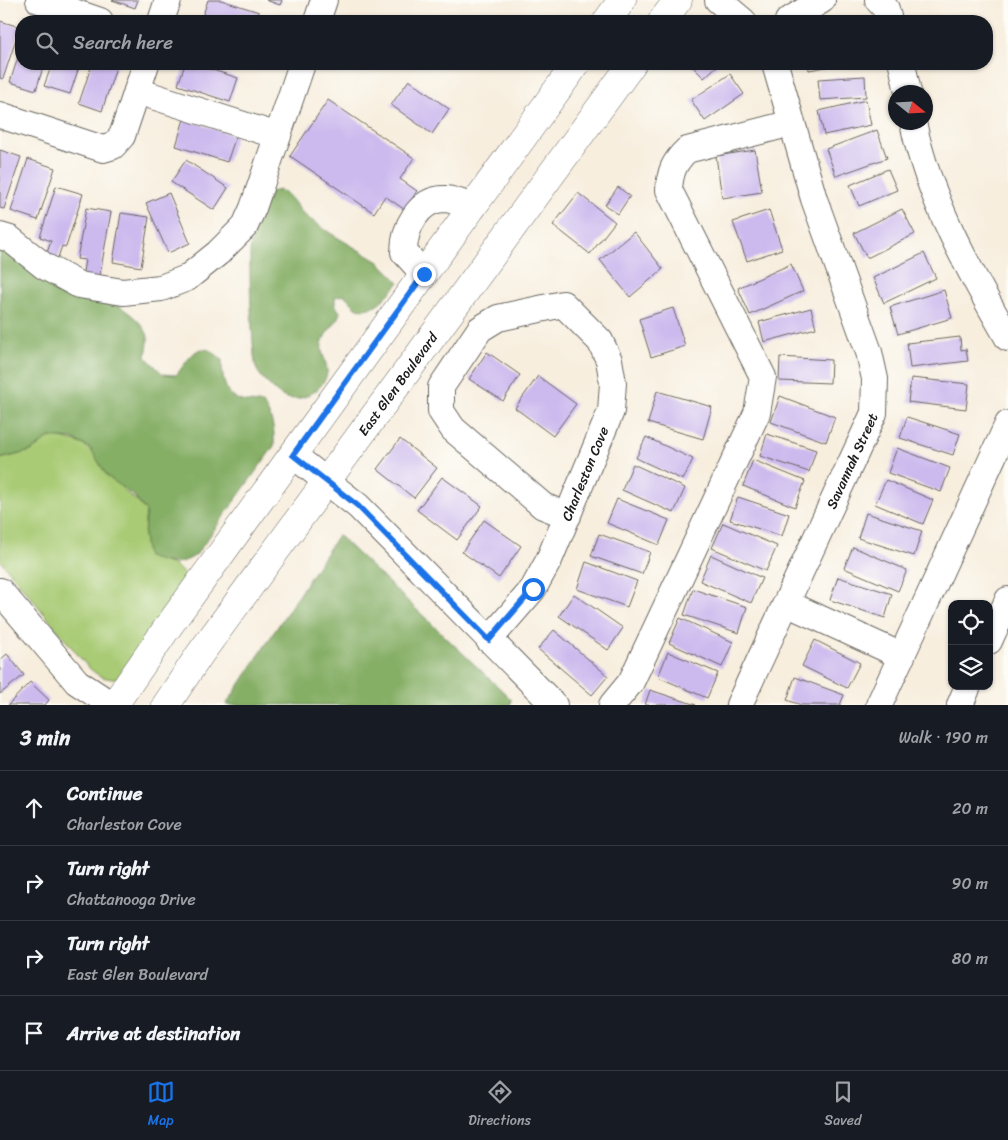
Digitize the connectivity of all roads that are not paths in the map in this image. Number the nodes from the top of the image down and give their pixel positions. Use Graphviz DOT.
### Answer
graph roads {
  1 [pos="39,0"];
  2 [pos="168,0"];
  3 [pos="324,0"];
  4 [pos="622,0"];
  5 [pos="678,0"];
  6 [pos="718,0"];
  7 [pos="822,0"];
  8 [pos="878,0"];
  9 [pos="83,15"];
  10 [pos="162,15"];
  11 [pos="319,15"];
  12 [pos="611,15"];
  13 [pos="667,15"];
  14 [pos="736,15"];
  15 [pos="798,15"];
  16 [pos="888,15"];
  17 [pos="144,70"];
  18 [pos="300,70"];
  19 [pos="572,70"];
  20 [pos="628,70"];
  21 [pos="777,70"];
  22 [pos="903,70"];
  23 [pos="906,85"];
  24 [pos="138,91"];
  25 [pos="0,115"];
  26 [pos="792,124"];
  27 [pos="916,130"];
  28 [pos="278,136"];
  29 [pos="473,207"];
  30 [pos="0,236"];
  31 [pos="424,274"];
  32 [pos="1008,338"];
  33 [pos="1008,424"];
  34 [pos="293,455"];
  35 [pos="328,481"];
  36 [pos="568,516"];
  37 [pos="0,591"];
  38 [pos="1008,600"];
  39 [pos="786,603"];
  40 [pos="993,632"];
  41 [pos="489,640"];
  42 [pos="902,656"];
  43 [pos="966,690"];
  44 [pos="113,705"];
  45 [pos="166,705"];
  46 [pos="554,705"];
  47 [pos="612,705"];
  48 [pos="739,705"];
  49 [pos="880,705"];
  50 [pos="960,705"];
  1 -- 9 [label="street"];
  2 -- 10 [label="street"];
  3 -- 11 [label="street"];
  4 -- 12 [label="main road"];
  5 -- 13 [label="main road"];
  6 -- 14 [label="street"];
  7 -- 15 [label="street"];
  8 -- 16 [label="street"];
  17 -- 24 [label="street"];
  18 -- 28 [label="street"];
  19 -- 29 [label="main road"];
  20 -- 35 [label="main road, East Glen Boulevard"];
  21 -- 26 [label="street, Savannah Street"];
  22 -- 23 [label="street"];
  24 -- 25 [label="street"];
  24 -- 28 [label="street"];
  26 -- 39 [label="street, Savannah Street"];
  26 -- 47 [label="street"];
  27 -- 32 [label="street"];
  28 -- 30 [label="street"];
  29 -- 31 [label="main road"];
  29 -- 31 [label="street"];
  31 -- 34 [label="main road"];
  33 -- 42 [label="street"];
  34 -- 35 [label="street"];
  34 -- 44 [label="main road"];
  35 -- 41 [label="street"];
  35 -- 45 [label="main road, East Glen Boulevard"];
  36 -- 36 [label="street, Charleston Cove"];
  36 -- 41 [label="street, Charleston Cove"];
  37 -- 44 [label="street"];
  38 -- 40 [label="street"];
  39 -- 42 [label="street"];
  39 -- 48 [label="street, Savannah Street"];
  41 -- 46 [label="street"];
  42 -- 49 [label="street"];
  43 -- 50 [label="street"];
}
